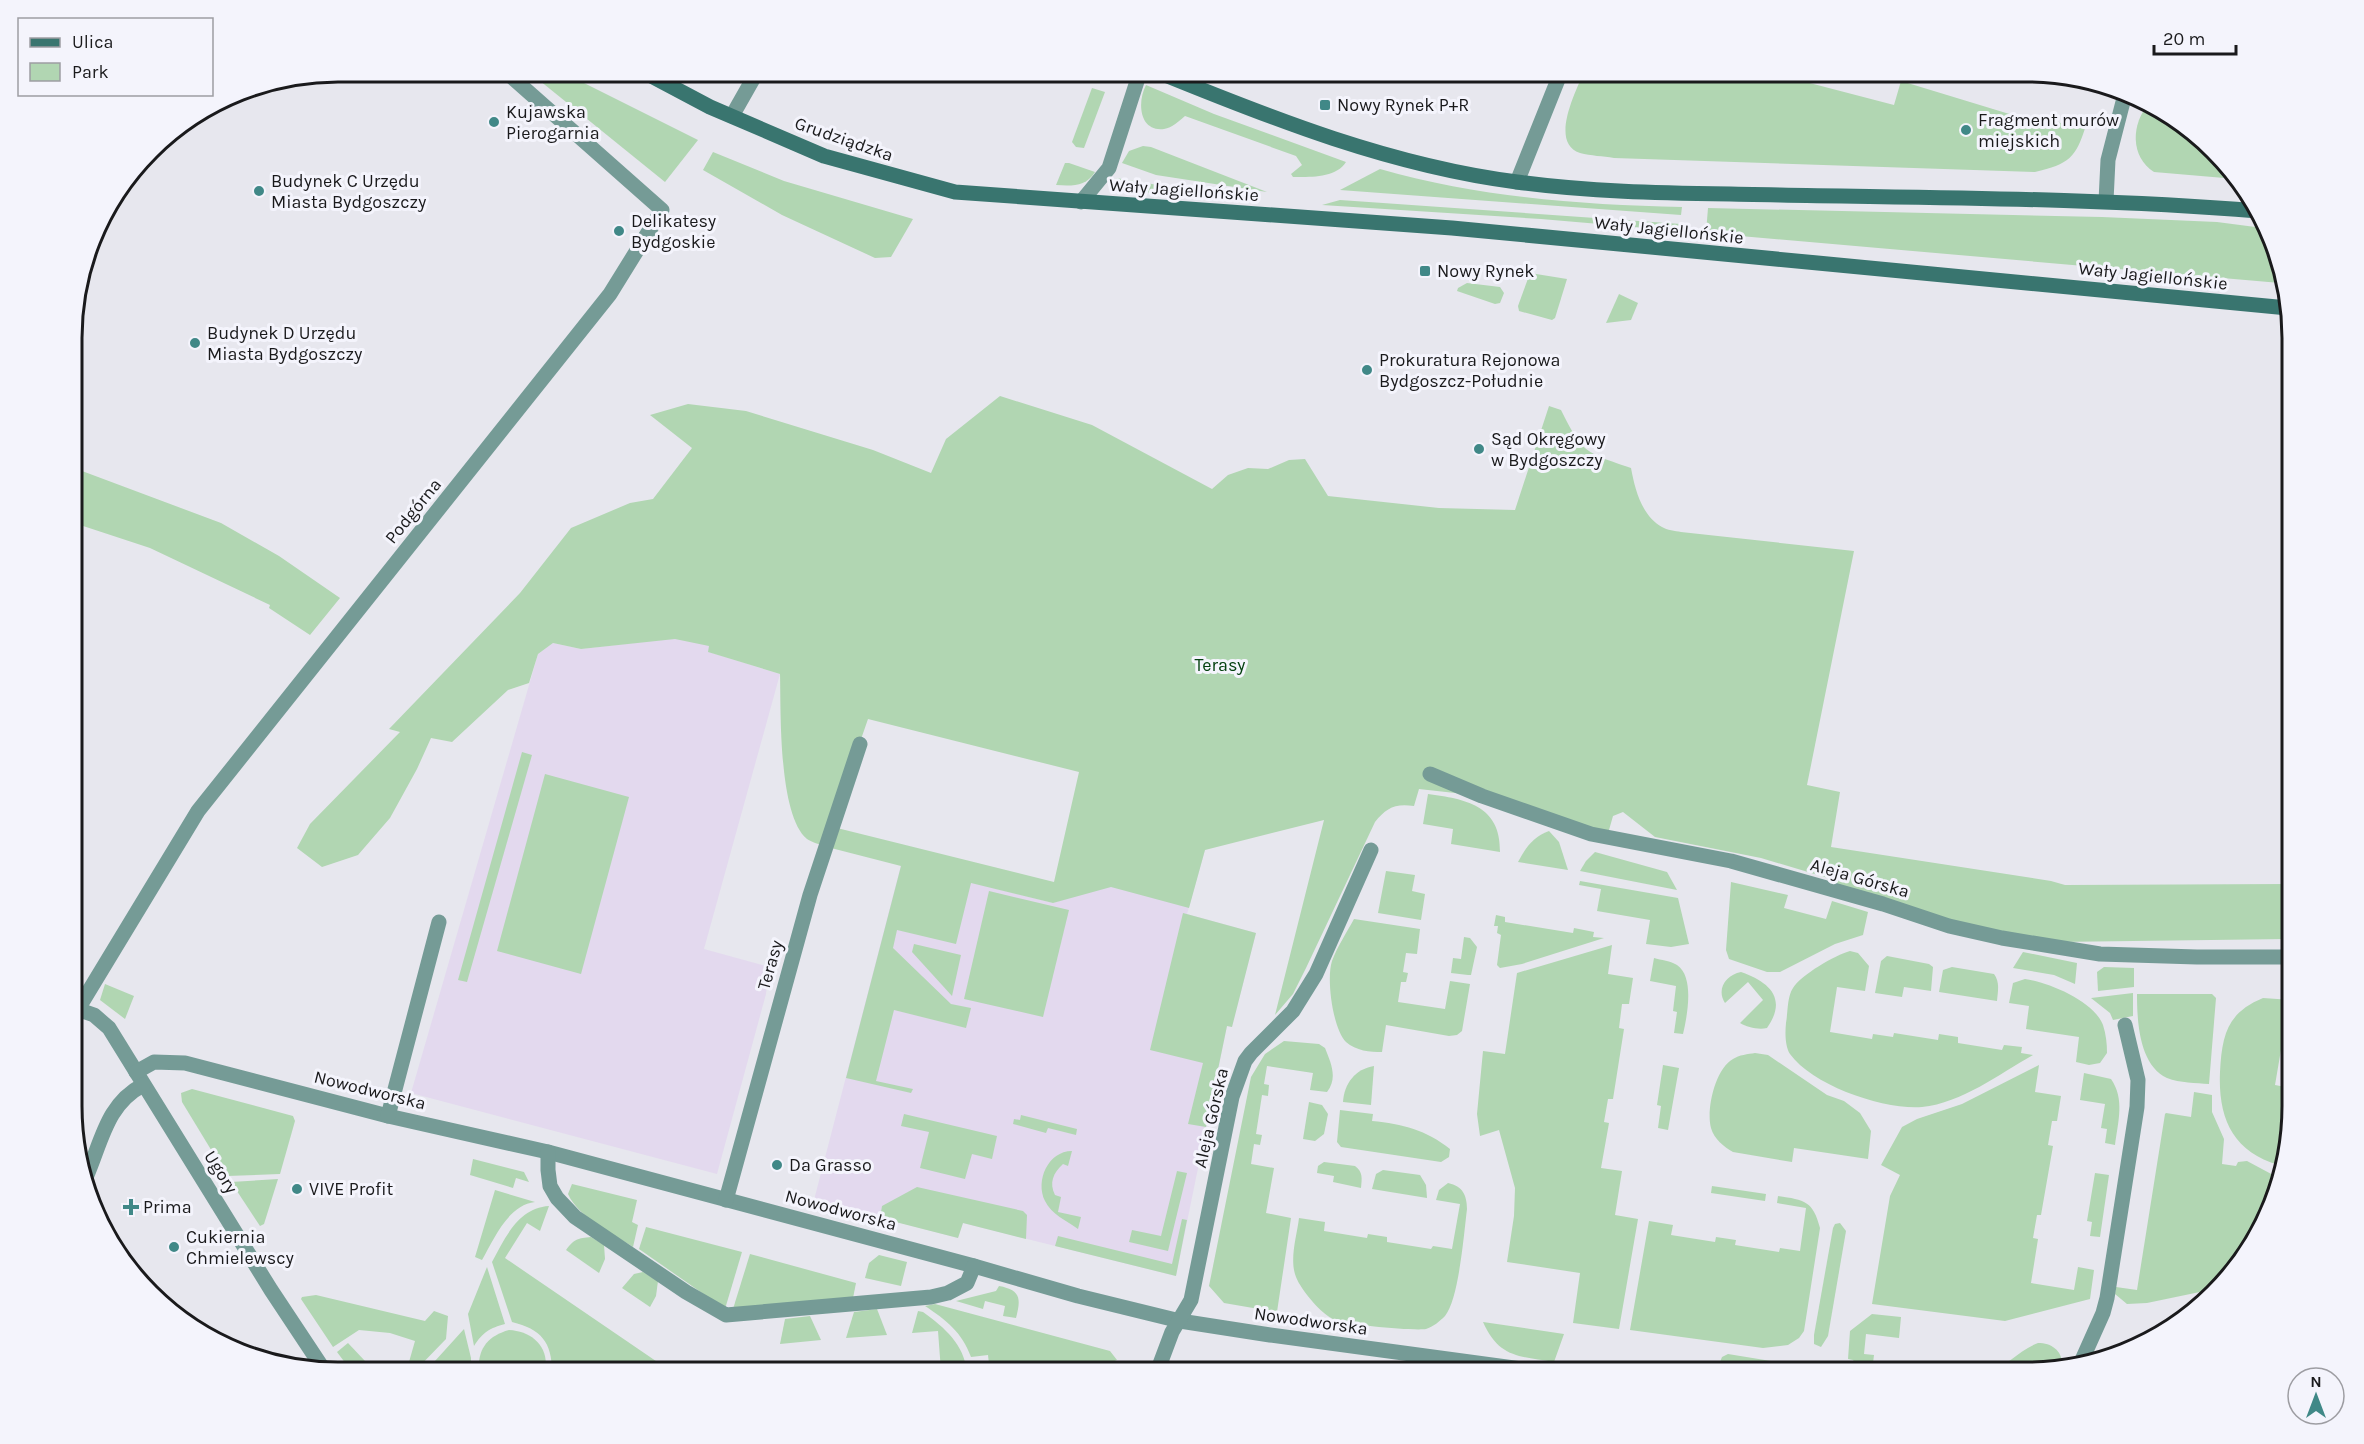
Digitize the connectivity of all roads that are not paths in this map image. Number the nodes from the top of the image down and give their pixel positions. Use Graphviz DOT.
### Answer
graph roads {
  1 [pos="517,82"];
  2 [pos="664,82"];
  3 [pos="751,82"];
  4 [pos="1137,82"];
  5 [pos="1182,82"];
  6 [pos="1557,82"];
  7 [pos="2123,102"];
  8 [pos="732,116"];
  9 [pos="1517,183"];
  10 [pos="1045,200"];
  11 [pos="2106,201"];
  12 [pos="1081,202"];
  13 [pos="2247,210"];
  14 [pos="2279,307"];
  15 [pos="860,744"];
  16 [pos="1430,774"];
  17 [pos="1371,850"];
  18 [pos="439,922"];
  19 [pos="2282,957"];
  20 [pos="82,998"];
  21 [pos="82,1010"];
  22 [pos="2125,1025"];
  23 [pos="139,1078"];
  24 [pos="388,1116"];
  25 [pos="548,1152"];
  26 [pos="90,1168"];
  27 [pos="726,1200"];
  28 [pos="974,1266"];
  29 [pos="1180,1321"];
  30 [pos="2084,1355"];
  31 [pos="317,1360"];
  32 [pos="1161,1362"];
  33 [pos="1470,1362"];
  1 -- 20 [label="street, Podgórna"];
  2 -- 8 [label="main road, Grudziądzka"];
  3 -- 8 [label="street"];
  4 -- 12 [label="street"];
  5 -- 9 [label="main road"];
  6 -- 9 [label="street"];
  7 -- 11 [label="street"];
  8 -- 10 [label="main road, Grudziądzka"];
  9 -- 11 [label="main road, Wały Jagiellońskie"];
  10 -- 12 [label="main road, Wały Jagiellońskie"];
  11 -- 13 [label="main road, Wały Jagiellońskie"];
  12 -- 14 [label="main road, Wały Jagiellońskie"];
  15 -- 27 [label="street, Terasy"];
  16 -- 19 [label="street, Aleja Górska"];
  17 -- 29 [label="street, Aleja Górska"];
  18 -- 24 [label="street"];
  21 -- 23 [label="street, Ugory"];
  22 -- 30 [label="street"];
  23 -- 24 [label="street, Nowodworska"];
  23 -- 26 [label="street, Nowodworska"];
  23 -- 31 [label="street, Ugory"];
  24 -- 25 [label="street, Nowodworska"];
  25 -- 27 [label="street, Nowodworska"];
  25 -- 28 [label="street"];
  27 -- 28 [label="street, Nowodworska"];
  28 -- 29 [label="street, Nowodworska"];
  29 -- 32 [label="street, Aleja Górska"];
  29 -- 33 [label="street, Nowodworska"];
}
